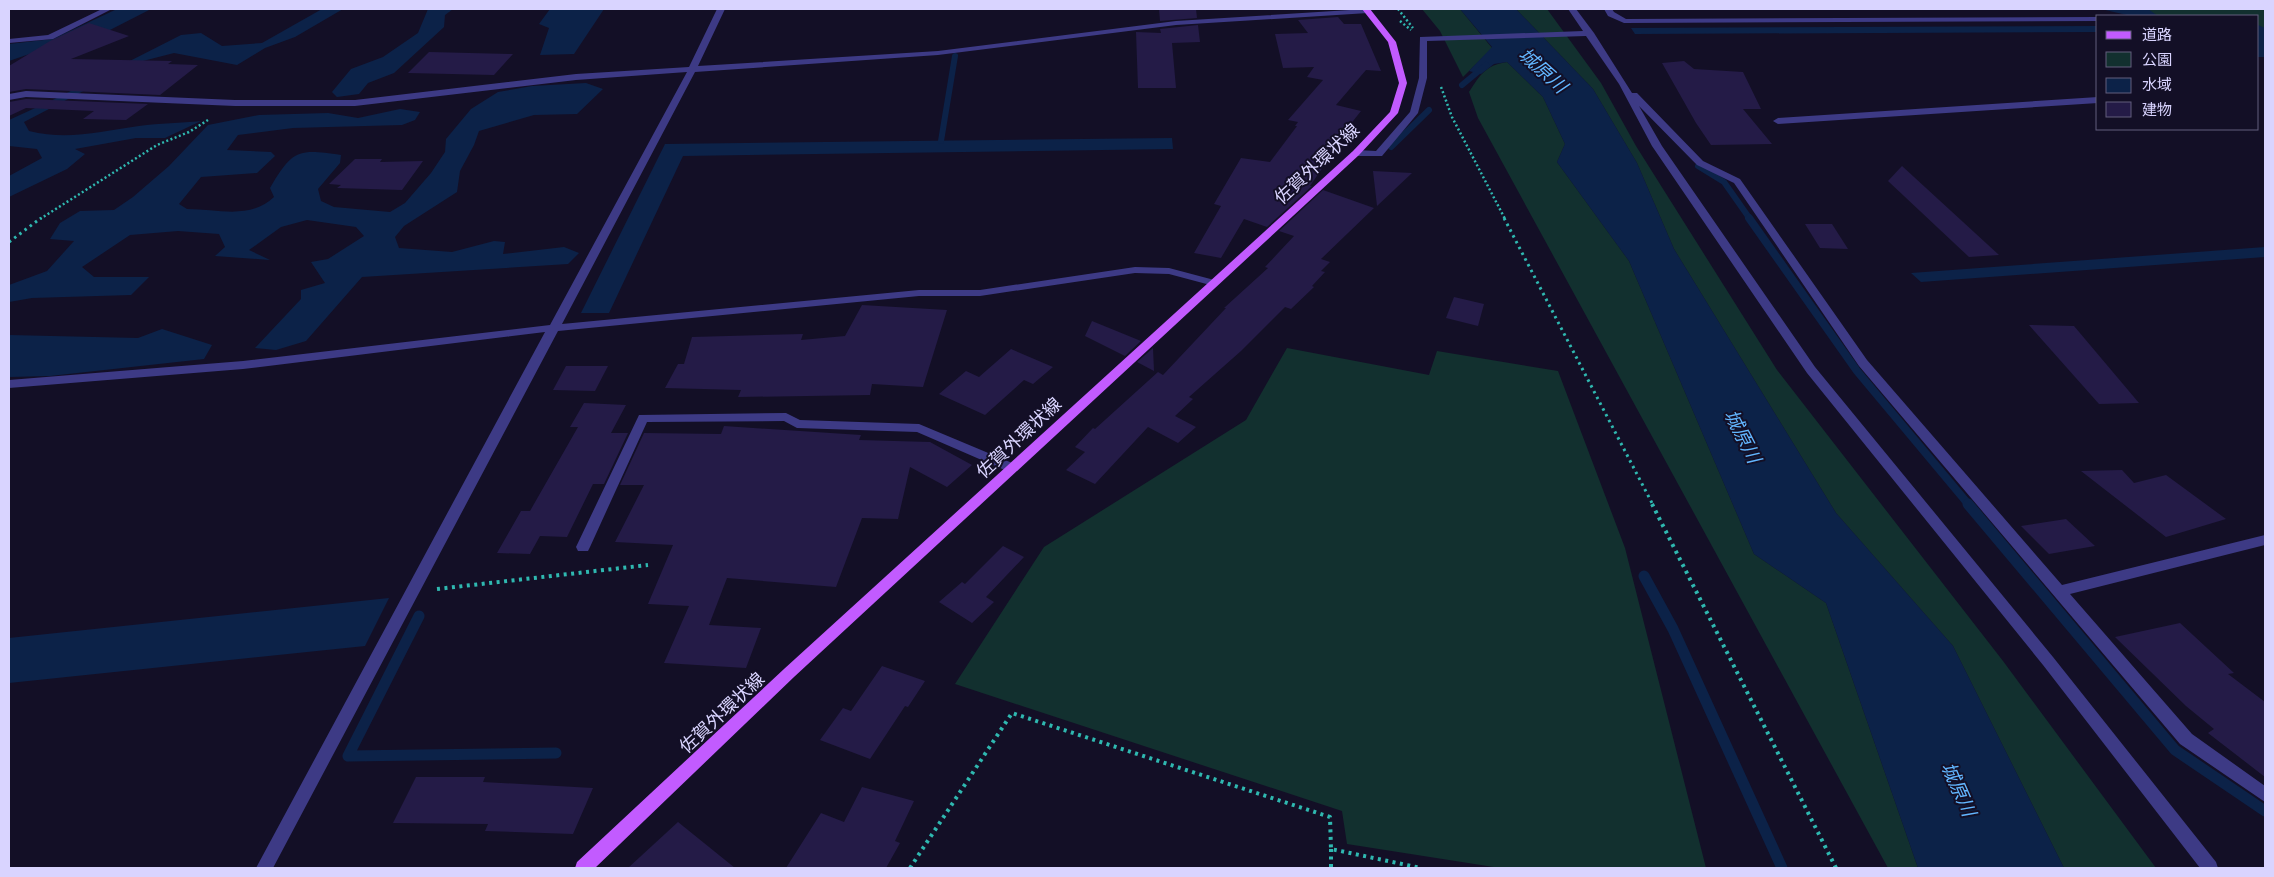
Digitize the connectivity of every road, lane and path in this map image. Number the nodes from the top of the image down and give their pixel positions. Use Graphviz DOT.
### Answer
graph roads {
  1 [pos="108,9"];
  2 [pos="721,9"];
  3 [pos="1398,9"];
  4 [pos="1572,9"];
  5 [pos="1608,9"];
  6 [pos="1898,9"];
  7 [pos="1367,10"];
  8 [pos="1397,19"];
  9 [pos="2096,19"];
  10 [pos="1910,20"];
  11 [pos="1590,33"];
  12 [pos="1423,40"];
  13 [pos="9,41"];
  14 [pos="692,70"];
  15 [pos="1439,83"];
  16 [pos="1623,84"];
  17 [pos="9,97"];
  18 [pos="2096,100"];
  19 [pos="235,103"];
  20 [pos="1778,121"];
  21 [pos="1356,154"];
  22 [pos="9,242"];
  23 [pos="1214,282"];
  24 [pos="552,328"];
  25 [pos="9,384"];
  26 [pos="1012,468"];
  27 [pos="2265,540"];
  28 [pos="583,547"];
  29 [pos="648,565"];
  30 [pos="412,592"];
  31 [pos="2058,592"];
  32 [pos="2265,796"];
  33 [pos="1331,849"];
  34 [pos="264,868"];
  35 [pos="583,868"];
  36 [pos="910,868"];
  37 [pos="1331,868"];
  38 [pos="1421,868"];
  39 [pos="1836,868"];
  40 [pos="2210,868"];
  1 -- 13 [label="street"];
  2 -- 14 [label="street"];
  3 -- 12 [label="path"];
  4 -- 11 [label="street"];
  5 -- 10 [label="street"];
  6 -- 10 [label="street"];
  7 -- 14 [label="street"];
  7 -- 21 [label="main road, 佐賀外環状線"];
  8 -- 12 [label="path"];
  9 -- 10 [label="street"];
  11 -- 12 [label="street"];
  11 -- 16 [label="street"];
  12 -- 21 [label="street"];
  14 -- 19 [label="street"];
  14 -- 24 [label="street"];
  15 -- 39 [label="path"];
  16 -- 31 [label="street"];
  16 -- 40 [label="street"];
  17 -- 19 [label="street"];
  18 -- 20 [label="street"];
  19 -- 22 [label="path"];
  21 -- 23 [label="main road, 佐賀外環状線"];
  23 -- 24 [label="street"];
  23 -- 26 [label="main road, 佐賀外環状線"];
  24 -- 25 [label="street"];
  24 -- 30 [label="street"];
  26 -- 28 [label="street"];
  26 -- 35 [label="main road, 佐賀外環状線"];
  27 -- 31 [label="street"];
  29 -- 30 [label="path"];
  30 -- 34 [label="street"];
  31 -- 32 [label="street"];
  33 -- 36 [label="path"];
  33 -- 37 [label="path"];
  33 -- 38 [label="path"];
}
